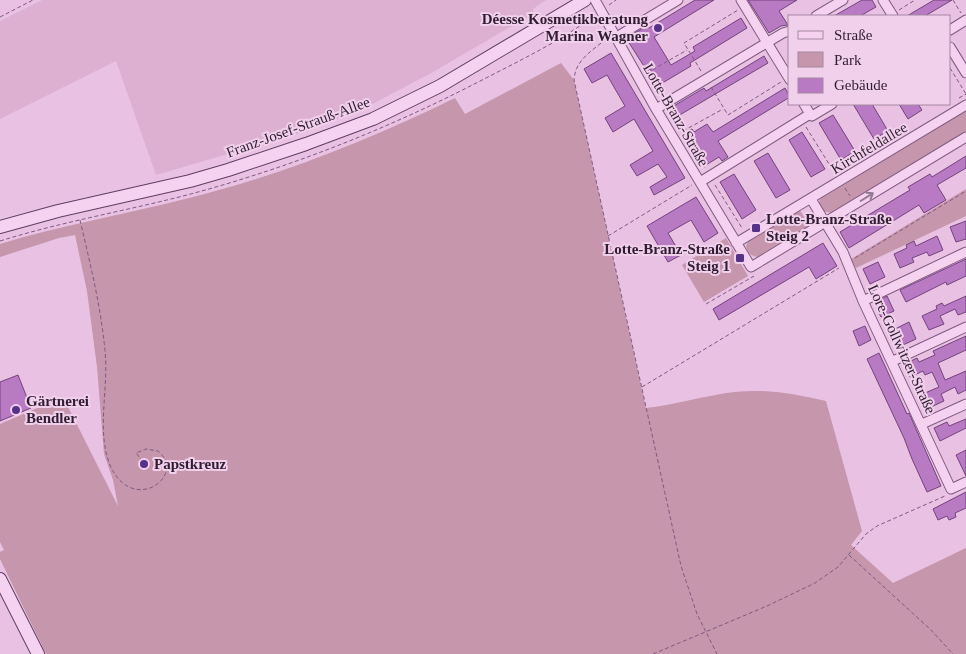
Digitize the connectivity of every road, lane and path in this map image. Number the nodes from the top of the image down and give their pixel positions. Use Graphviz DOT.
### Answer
graph roads {
  1 [pos="33,0"];
  2 [pos="585,0"];
  3 [pos="595,0"];
  4 [pos="678,0"];
  5 [pos="741,0"];
  6 [pos="842,0"];
  7 [pos="883,0"];
  8 [pos="916,0"];
  9 [pos="953,0"];
  10 [pos="818,15"];
  11 [pos="892,15"];
  12 [pos="0,17"];
  13 [pos="966,20"];
  14 [pos="951,29"];
  15 [pos="788,32"];
  16 [pos="614,36"];
  17 [pos="767,43"];
  18 [pos="688,49"];
  19 [pos="951,49"];
  20 [pos="642,66"];
  21 [pos="951,70"];
  22 [pos="966,73"];
  23 [pos="647,74"];
  24 [pos="788,77"];
  25 [pos="638,79"];
  26 [pos="966,94"];
  27 [pos="666,103"];
  28 [pos="805,105"];
  29 [pos="830,105"];
  30 [pos="966,105"];
  31 [pos="724,108"];
  32 [pos="656,109"];
  33 [pos="810,114"];
  34 [pos="802,120"];
  35 [pos="683,132"];
  36 [pos="966,137"];
  37 [pos="673,138"];
  38 [pos="710,176"];
  39 [pos="838,177"];
  40 [pos="700,182"];
  41 [pos="966,191"];
  42 [pos="811,199"];
  43 [pos="855,204"];
  44 [pos="800,205"];
  45 [pos="80,219"];
  46 [pos="826,223"];
  47 [pos="0,227"];
  48 [pos="742,229"];
  49 [pos="815,229"];
  50 [pos="608,236"];
  51 [pos="736,244"];
  52 [pos="966,252"];
  53 [pos="847,263"];
  54 [pos="864,300"];
  55 [pos="966,326"];
  56 [pos="893,361"];
  57 [pos="642,388"];
  58 [pos="966,404"];
  59 [pos="922,424"];
  60 [pos="144,463"];
  61 [pos="966,482"];
  62 [pos="951,489"];
  63 [pos="848,555"];
  64 [pos="0,579"];
  65 [pos="706,633"];
  66 [pos="38,654"];
  67 [pos="652,654"];
  68 [pos="717,654"];
  69 [pos="953,654"];
  1 -- 12 [label="path"];
  2 -- 47 [label="street, Franz-Josef-Strauß-Allee"];
  3 -- 16 [label="street, Lotte-Branz-Straße"];
  4 -- 16 [label="street"];
  5 -- 17 [label="street"];
  6 -- 10 [label="street"];
  7 -- 11 [label="street"];
  8 -- 11 [label="path"];
  9 -- 13 [label="path"];
  13 -- 14 [label="street"];
  15 -- 17 [label="street"];
  16 -- 25 [label="street, Lotte-Branz-Straße"];
  16 -- 50 [label="path"];
  17 -- 24 [label="street"];
  17 -- 27 [label="street"];
  18 -- 23 [label="path"];
  19 -- 22 [label="street"];
  20 -- 23 [label="path"];
  21 -- 26 [label="path"];
  23 -- 25 [label="path"];
  23 -- 27 [label="path"];
  25 -- 32 [label="street, Lotte-Branz-Straße"];
  27 -- 32 [label="street"];
  27 -- 35 [label="path"];
  28 -- 33 [label="street"];
  29 -- 33 [label="street"];
  30 -- 39 [label="street, Kirchfeldallee"];
  31 -- 35 [label="path"];
  32 -- 37 [label="street, Lotte-Branz-Straße"];
  33 -- 34 [label="street"];
  34 -- 38 [label="street"];
  34 -- 39 [label="path"];
  35 -- 37 [label="path"];
  35 -- 38 [label="path"];
  43 -- 36 [label="street, one-way"];
  37 -- 40 [label="street, Lotte-Branz-Straße"];
  38 -- 40 [label="street"];
  38 -- 48 [label="path"];
  39 -- 42 [label="street, Kirchfeldallee"];
  39 -- 43 [label="path"];
  40 -- 50 [label="path"];
  40 -- 51 [label="street, Lotte-Branz-Straße"];
  41 -- 53 [label="path"];
  42 -- 44 [label="street, Kirchfeldallee"];
  42 -- 46 [label="street"];
  43 -- 46 [label="street"];
  44 -- 49 [label="path"];
  44 -- 51 [label="street, Kirchfeldallee"];
  45 -- 60 [label="path"];
  46 -- 49 [label="street"];
  46 -- 53 [label="street, Lore-Gollwitzer-Straße"];
  49 -- 51 [label="street"];
  50 -- 57 [label="path"];
  52 -- 54 [label="street"];
  53 -- 54 [label="street, Lore-Gollwitzer-Straße"];
  53 -- 57 [label="path"];
  54 -- 56 [label="street, Lore-Gollwitzer-Straße"];
  55 -- 56 [label="street"];
  56 -- 59 [label="street, Lore-Gollwitzer-Straße"];
  57 -- 65 [label="path"];
  58 -- 59 [label="street"];
  59 -- 62 [label="street, Lore-Gollwitzer-Straße"];
  61 -- 62 [label="street"];
  62 -- 63 [label="path"];
  63 -- 65 [label="path"];
  63 -- 69 [label="path"];
  64 -- 66 [label="street"];
  65 -- 67 [label="path"];
  65 -- 68 [label="path"];
}
